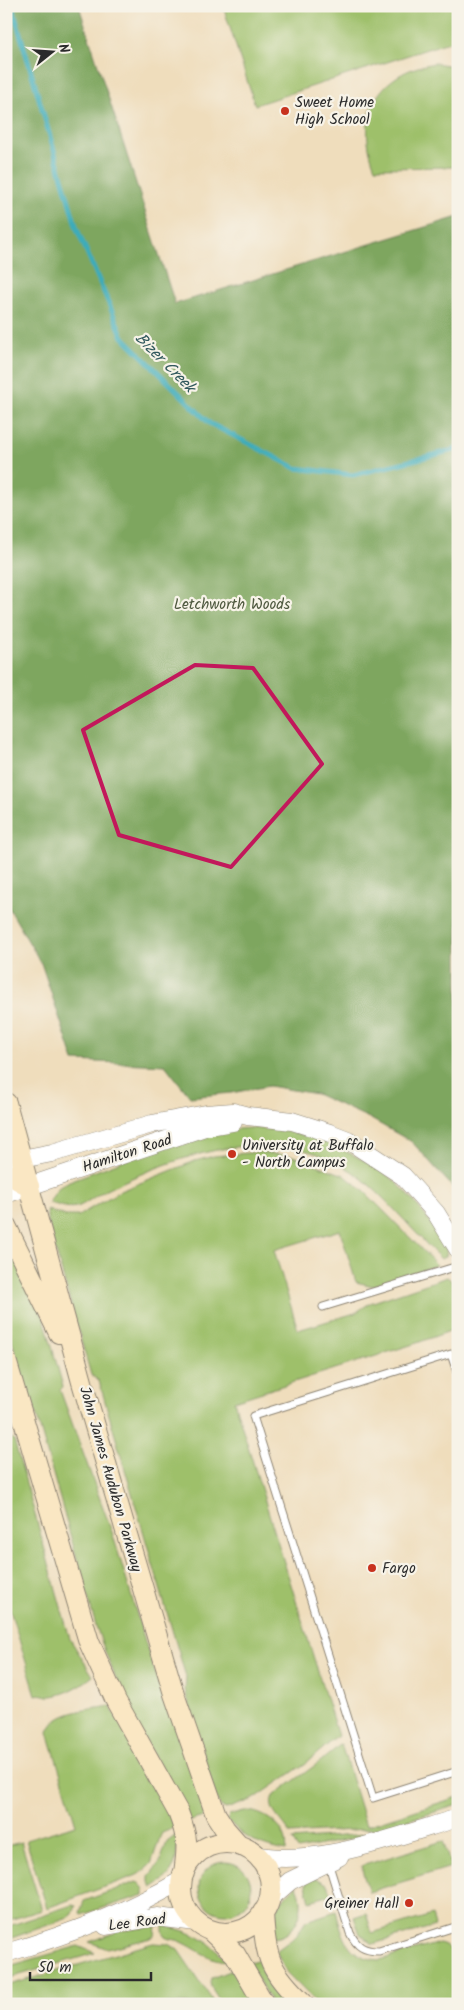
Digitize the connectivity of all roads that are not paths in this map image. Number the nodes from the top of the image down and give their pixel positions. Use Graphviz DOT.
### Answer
graph roads {
  1 [pos="6,1103"];
  2 [pos="248,1116"];
  3 [pos="14,1160"];
  4 [pos="6,1173"];
  5 [pos="30,1186"];
  6 [pos="6,1194"];
  7 [pos="6,1226"];
  8 [pos="458,1249"];
  9 [pos="458,1266"];
  10 [pos="324,1307"];
  11 [pos="6,1360"];
  12 [pos="458,1375"];
  13 [pos="82,1382"];
  14 [pos="458,1771"];
  15 [pos="458,1818"];
  16 [pos="355,1849"];
  17 [pos="248,1850"];
  18 [pos="328,1862"];
  19 [pos="183,1876"];
  20 [pos="266,1906"];
  21 [pos="203,1926"];
  22 [pos="458,1926"];
  23 [pos="78,1930"];
  24 [pos="6,1953"];
  25 [pos="264,2004"];
  26 [pos="304,2004"];
  1 -- 3 [label="main road, John James Audubon Parkway"];
  2 -- 3 [label="street, Hamilton Road"];
  2 -- 5 [label="street, Hamilton Road"];
  2 -- 8 [label="street, Hamilton Road"];
  3 -- 5 [label="main road, John James Audubon Parkway"];
  4 -- 5 [label="main road"];
  5 -- 6 [label="street, Hamilton Road"];
  5 -- 13 [label="main road, John James Audubon Parkway"];
  7 -- 13 [label="main road"];
  9 -- 10 [label="lane"];
  11 -- 19 [label="main road"];
  12 -- 14 [label="lane"];
  13 -- 17 [label="main road, John James Audubon Parkway"];
  15 -- 16 [label="street"];
  16 -- 17 [label="street"];
  16 -- 18 [label="street"];
  17 -- 19 [label="main road"];
  17 -- 20 [label="main road"];
  18 -- 20 [label="street"];
  18 -- 22 [label="lane"];
  19 -- 21 [label="main road"];
  19 -- 23 [label="street, Lee Road"];
  20 -- 21 [label="main road"];
  20 -- 26 [label="main road"];
  21 -- 23 [label="street, Lee Road"];
  21 -- 25 [label="main road"];
  23 -- 24 [label="street, Lee Road"];
}
